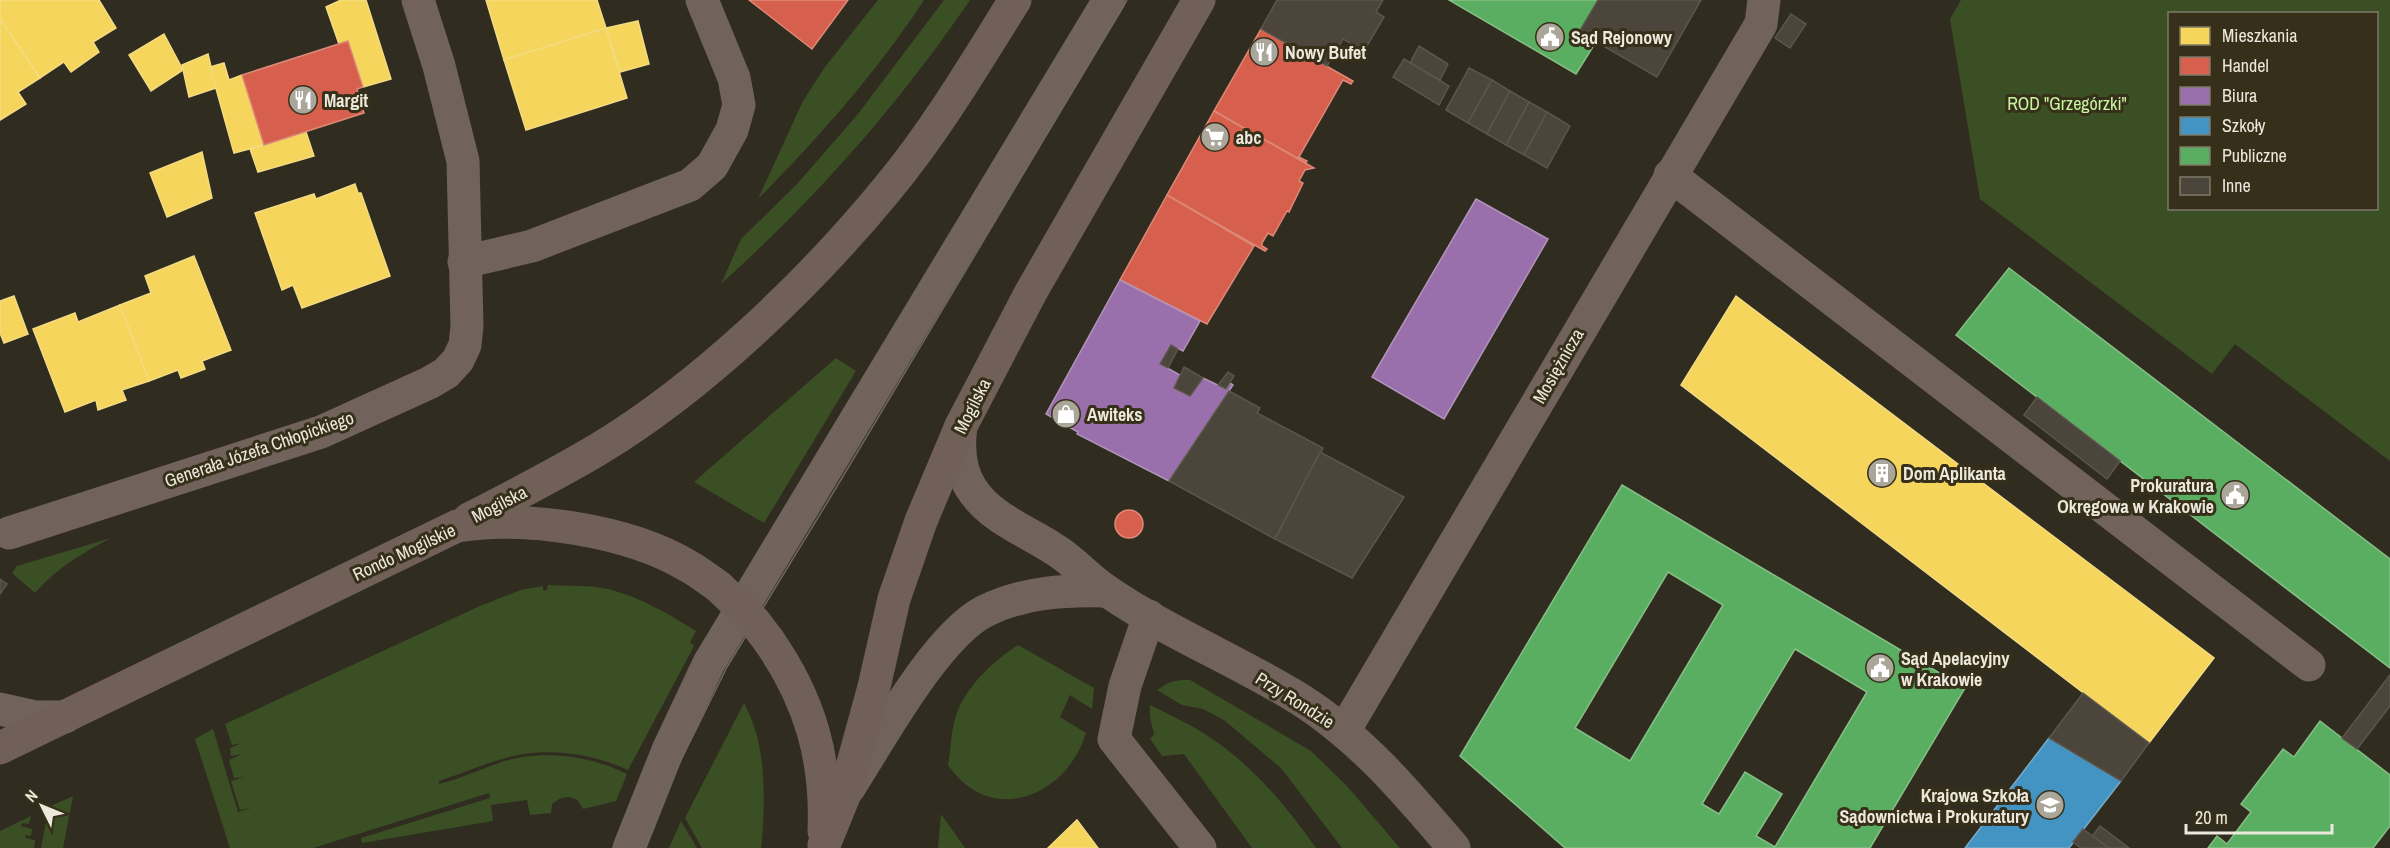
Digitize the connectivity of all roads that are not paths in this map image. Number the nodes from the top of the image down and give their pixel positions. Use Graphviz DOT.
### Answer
graph roads {
  1 [pos="418,0"];
  2 [pos="702,0"];
  3 [pos="1015,0"];
  4 [pos="1109,0"];
  5 [pos="1199,0"];
  6 [pos="1764,0"];
  7 [pos="1670,175"];
  8 [pos="464,262"];
  9 [pos="961,426"];
  10 [pos="457,526"];
  11 [pos="9,533"];
  12 [pos="1106,591"];
  13 [pos="1149,616"];
  14 [pos="2309,665"];
  15 [pos="0,709"];
  16 [pos="65,717"];
  17 [pos="1344,731"];
  18 [pos="0,748"];
  19 [pos="844,796"];
  20 [pos="823,847"];
  21 [pos="629,848"];
  22 [pos="1200,848"];
  23 [pos="1454,848"];
  1 -- 8 [label="street, Generała Józefa Chłopickiego"];
  2 -- 8 [label="street"];
  3 -- 10 [label="main road, Mogilska"];
  4 -- 21 [label="street"];
  5 -- 9 [label="main road, Mogilska"];
  6 -- 7 [label="street, Mosiężnicza"];
  7 -- 14 [label="street"];
  7 -- 17 [label="street, Mosiężnicza"];
  8 -- 11 [label="street, Generała Józefa Chłopickiego"];
  9 -- 12 [label="street, Przy Rondzie"];
  9 -- 19 [label="main road, Mogilska"];
  10 -- 16 [label="main road, Rondo Mogilskie"];
  10 -- 20 [label="main road, Rondo Mogilskie, bridge"];
  12 -- 13 [label="street, Przy Rondzie"];
  12 -- 19 [label="street, Przy Rondzie"];
  13 -- 17 [label="street, Przy Rondzie"];
  13 -- 22 [label="street"];
  15 -- 16 [label="street"];
  16 -- 18 [label="main road, Rondo Mogilskie"];
  17 -- 23 [label="street, Przy Rondzie"];
  19 -- 20 [label="main road, Mogilska"];
}
